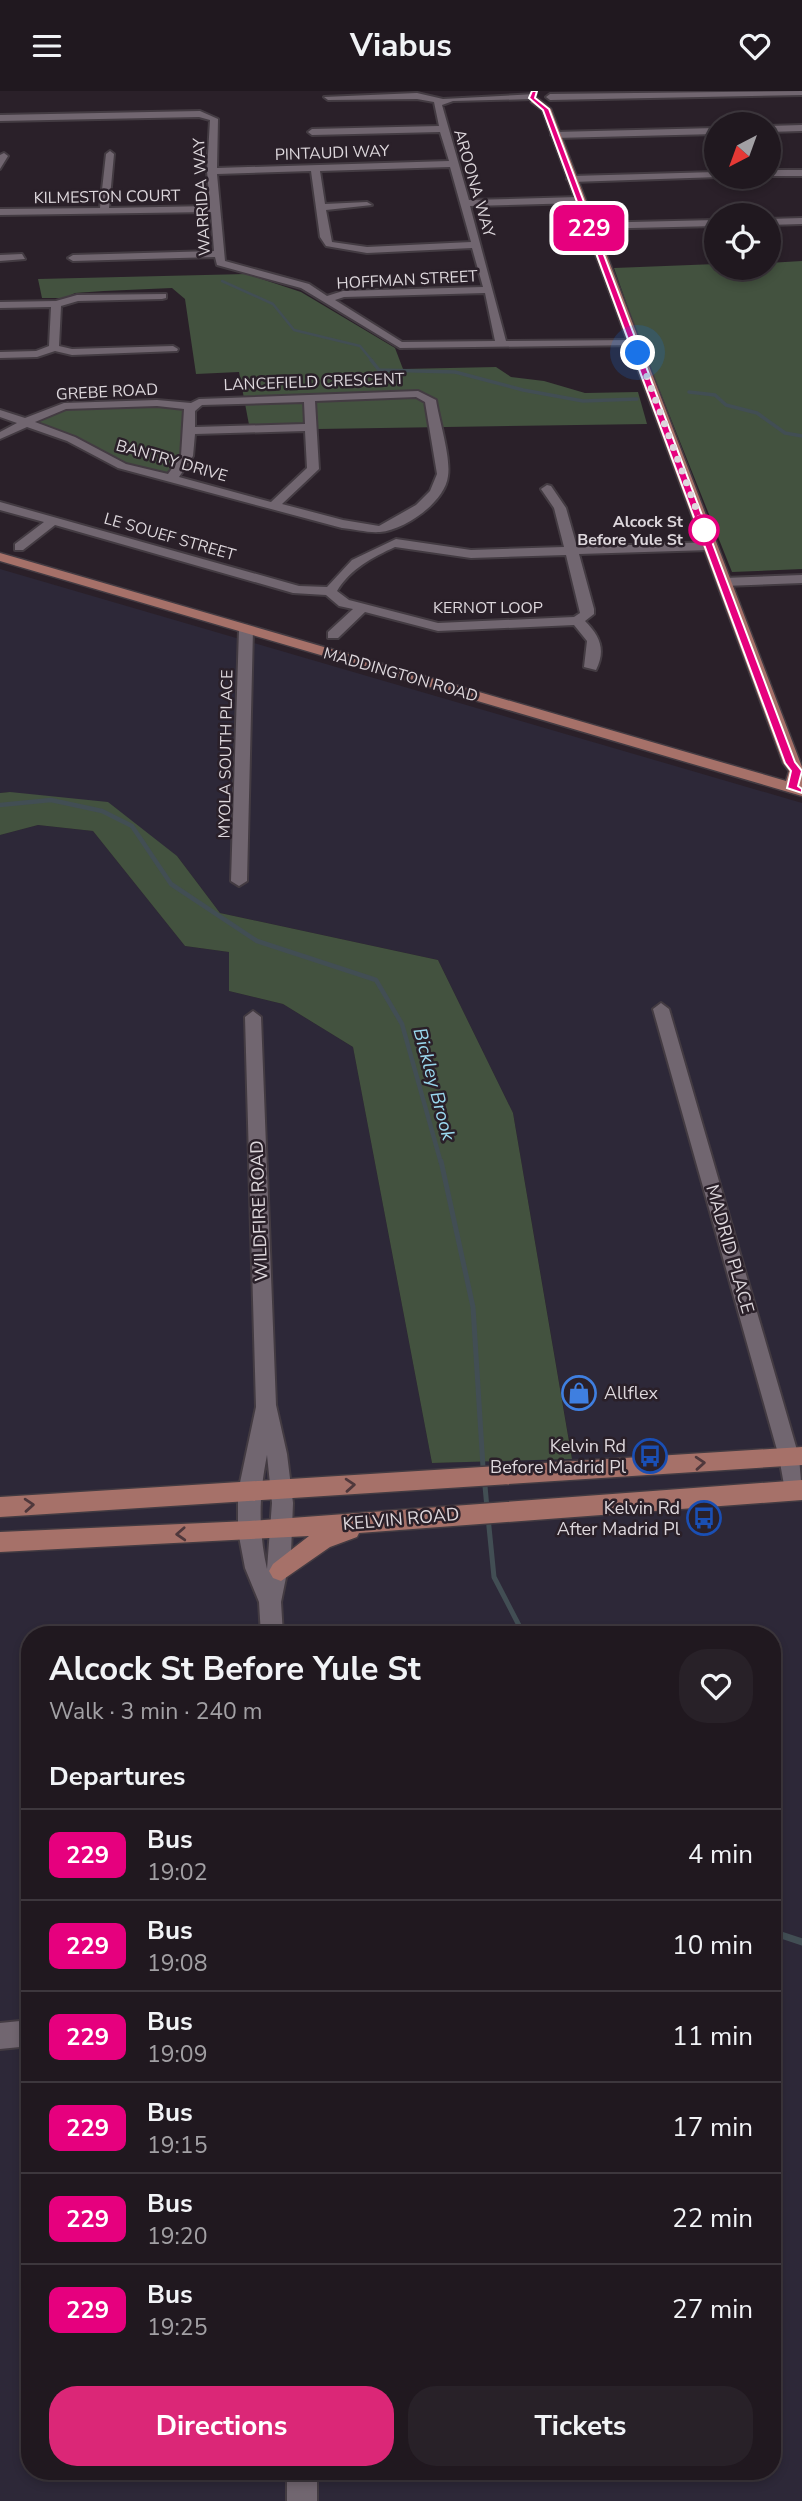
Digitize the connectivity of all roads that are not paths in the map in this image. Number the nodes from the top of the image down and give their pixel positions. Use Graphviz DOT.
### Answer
graph roads {
  1 [pos="751,92"];
  2 [pos="802,92"];
  3 [pos="646,94"];
  4 [pos="328,97"];
  5 [pos="541,98"];
  6 [pos="441,101"];
  7 [pos="0,118"];
  8 [pos="802,128"];
  9 [pos="443,129"];
  10 [pos="781,129"];
  11 [pos="704,131"];
  12 [pos="312,132"];
  13 [pos="555,135"];
  14 [pos="110,154"];
  15 [pos="4,156"];
  16 [pos="453,164"];
  17 [pos="0,166"];
  18 [pos="315,168"];
  19 [pos="212,171"];
  20 [pos="781,173"];
  21 [pos="802,173"];
  22 [pos="704,175"];
  23 [pos="572,179"];
  24 [pos="579,199"];
  25 [pos="466,203"];
  26 [pos="368,205"];
  27 [pos="321,207"];
  28 [pos="215,209"];
  29 [pos="0,212"];
  30 [pos="104,212"];
  31 [pos="802,221"];
  32 [pos="781,222"];
  33 [pos="704,223"];
  34 [pos="589,226"];
  35 [pos="476,245"];
  36 [pos="218,254"];
  37 [pos="22,257"];
  38 [pos="0,258"];
  39 [pos="73,258"];
  40 [pos="489,290"];
  41 [pos="162,296"];
  42 [pos="327,299"];
  43 [pos="56,304"];
  44 [pos="0,305"];
  45 [pos="501,343"];
  46 [pos="634,343"];
  47 [pos="54,348"];
  48 [pos="173,349"];
  49 [pos="0,355"];
  50 [pos="309,396"];
  51 [pos="191,406"];
  52 [pos="0,413"];
  53 [pos="27,422"];
  54 [pos="312,427"];
  55 [pos="189,431"];
  56 [pos="0,436"];
  57 [pos="171,478"];
  58 [pos="547,489"];
  59 [pos="0,506"];
  60 [pos="273,506"];
  61 [pos="410,516"];
  62 [pos="53,521"];
  63 [pos="376,533"];
  64 [pos="398,539"];
  65 [pos="19,547"];
  66 [pos="710,547"];
  67 [pos="571,551"];
  68 [pos="0,557"];
  69 [pos="361,559"];
  70 [pos="802,579"];
  71 [pos="724,582"];
  72 [pos="331,591"];
  73 [pos="362,608"];
  74 [pos="576,621"];
  75 [pos="246,629"];
  76 [pos="333,635"];
  77 [pos="591,667"];
  78 [pos="790,763"];
  79 [pos="774,782"];
  80 [pos="797,789"];
  81 [pos="239,881"];
  82 [pos="662,1009"];
  83 [pos="253,1017"];
  84 [pos="265,1405"];
  85 [pos="795,1457"];
  86 [pos="282,1490"];
  87 [pos="798,1490"];
  88 [pos="249,1492"];
  89 [pos="0,1507"];
  90 [pos="367,1522"];
  91 [pos="282,1529"];
  92 [pos="249,1531"];
  93 [pos="0,1542"];
  94 [pos="281,1571"];
  95 [pos="270,1602"];
  96 [pos="271,1626"];
  97 [pos="21,2034"];
  98 [pos="0,2036"];
  99 [pos="302,2480"];
  100 [pos="302,2501"];
  1 -- 2 [label="street"];
  1 -- 3 [label="street"];
  3 -- 5 [label="street"];
  4 -- 6 [label="street"];
  5 -- 6 [label="street"];
  5 -- 13 [label="main road"];
  6 -- 9 [label="street, AROONA WAY"];
  7 -- 19 [label="street, WARRIDA WAY"];
  8 -- 10 [label="street"];
  9 -- 12 [label="street"];
  9 -- 16 [label="street, AROONA WAY"];
  11 -- 13 [label="street"];
  13 -- 23 [label="main road"];
  14 -- 30 [label="street"];
  15 -- 17 [label="street"];
  16 -- 18 [label="street, PINTAUDI WAY"];
  16 -- 25 [label="street, AROONA WAY"];
  18 -- 19 [label="street, PINTAUDI WAY"];
  18 -- 27 [label="street"];
  19 -- 28 [label="street, WARRIDA WAY"];
  20 -- 21 [label="street"];
  22 -- 23 [label="street"];
  23 -- 24 [label="main road"];
  24 -- 25 [label="street"];
  24 -- 34 [label="main road"];
  25 -- 35 [label="street, AROONA WAY"];
  26 -- 27 [label="street"];
  27 -- 35 [label="street"];
  28 -- 30 [label="street, KILMESTON COURT"];
  28 -- 36 [label="street, WARRIDA WAY"];
  29 -- 30 [label="street, KILMESTON COURT"];
  31 -- 32 [label="street"];
  33 -- 34 [label="street"];
  34 -- 46 [label="main road"];
  35 -- 40 [label="street, AROONA WAY"];
  36 -- 39 [label="street"];
  36 -- 42 [label="street, WARRIDA WAY"];
  37 -- 38 [label="street"];
  40 -- 42 [label="street, HOFFMAN STREET"];
  40 -- 45 [label="street, AROONA WAY"];
  41 -- 43 [label="street"];
  42 -- 45 [label="street, WARRIDA WAY"];
  43 -- 44 [label="street"];
  43 -- 47 [label="street"];
  45 -- 46 [label="street, WARRIDA WAY"];
  46 -- 66 [label="main road"];
  47 -- 48 [label="street"];
  47 -- 49 [label="street"];
  50 -- 51 [label="street, LANCEFIELD CRESCENT"];
  50 -- 54 [label="street"];
  50 -- 61 [label="street, LANCEFIELD CRESCENT"];
  51 -- 53 [label="street, GREBE ROAD"];
  51 -- 55 [label="street"];
  52 -- 53 [label="street, BANTRY DRIVE"];
  53 -- 56 [label="street"];
  53 -- 57 [label="street, BANTRY DRIVE"];
  54 -- 55 [label="street"];
  54 -- 60 [label="street"];
  55 -- 57 [label="street"];
  57 -- 60 [label="street, BANTRY DRIVE"];
  58 -- 67 [label="street"];
  59 -- 62 [label="street, LE SOUEF STREET"];
  60 -- 63 [label="street, BANTRY DRIVE"];
  61 -- 63 [label="street, LANCEFIELD CRESCENT"];
  61 -- 64 [label="street, LANCEFIELD CRESCENT"];
  62 -- 65 [label="street"];
  62 -- 72 [label="street, LE SOUEF STREET"];
  63 -- 64 [label="street, BANTRY DRIVE"];
  63 -- 69 [label="street"];
  64 -- 67 [label="street"];
  64 -- 69 [label="street"];
  66 -- 67 [label="street"];
  66 -- 71 [label="main road"];
  67 -- 74 [label="street"];
  68 -- 75 [label="main road, MADDINGTON ROAD"];
  69 -- 72 [label="street"];
  70 -- 71 [label="street"];
  71 -- 78 [label="main road"];
  72 -- 73 [label="street, KERNOT LOOP"];
  73 -- 74 [label="street, KERNOT LOOP"];
  73 -- 76 [label="street"];
  74 -- 77 [label="street"];
  75 -- 79 [label="main road, MADDINGTON ROAD"];
  75 -- 81 [label="street, MYOLA SOUTH PLACE"];
  78 -- 79 [label="main road"];
  78 -- 80 [label="main road"];
  79 -- 80 [label="main road, MADDINGTON ROAD"];
  82 -- 85 [label="street, MADRID PLACE"];
  83 -- 84 [label="street, WILDFIRE ROAD"];
  84 -- 86 [label="street, WILDFIRE ROAD"];
  84 -- 88 [label="street, WILDFIRE ROAD"];
  86 -- 85 [label="main road, KELVIN ROAD, one-way"];
  85 -- 87 [label="street, MADRID PLACE"];
  86 -- 88 [label="main road, KELVIN ROAD"];
  86 -- 91 [label="street, WILDFIRE ROAD"];
  87 -- 90 [label="main road, KELVIN ROAD"];
  89 -- 88 [label="main road, KELVIN ROAD, one-way"];
  88 -- 92 [label="street, WILDFIRE ROAD"];
  90 -- 91 [label="main road, KELVIN ROAD"];
  90 -- 94 [label="main road"];
  91 -- 92 [label="main road, KELVIN ROAD"];
  91 -- 94 [label="street, WILDFIRE ROAD"];
  92 -- 93 [label="main road, KELVIN ROAD, one-way"];
  92 -- 95 [label="street, WILDFIRE ROAD"];
  94 -- 95 [label="street, WILDFIRE ROAD"];
  95 -- 96 [label="street, WILDFIRE ROAD"];
  97 -- 98 [label="street"];
  99 -- 100 [label="street"];
}
